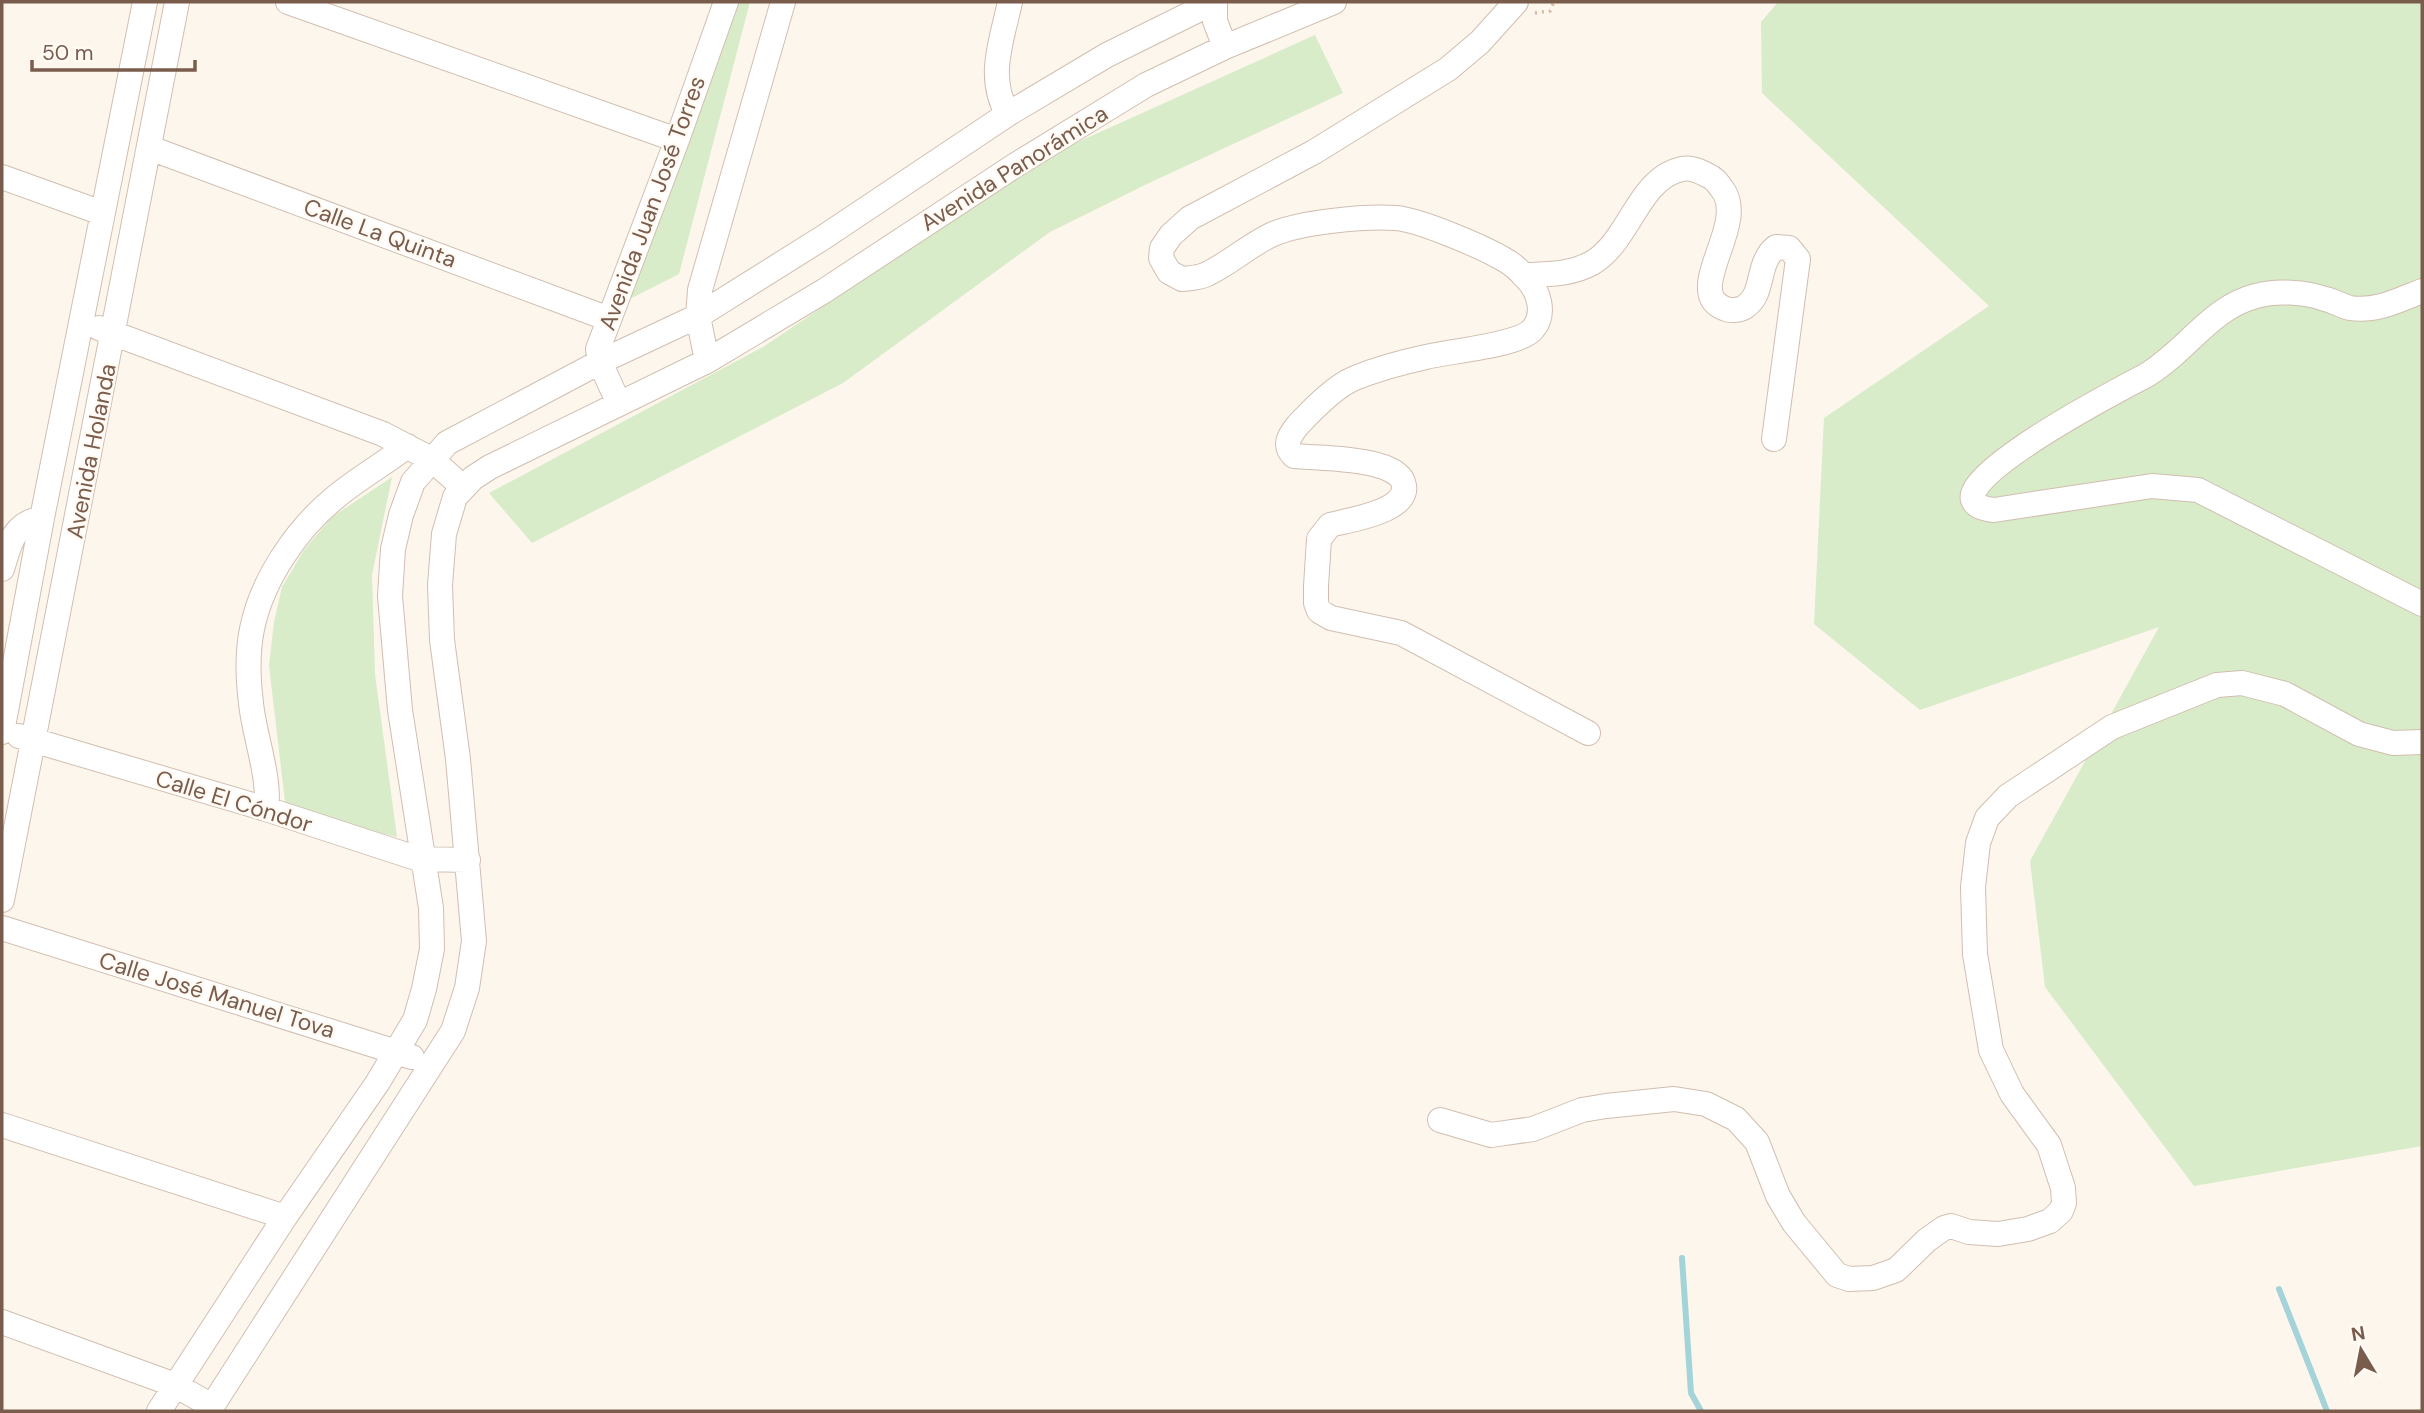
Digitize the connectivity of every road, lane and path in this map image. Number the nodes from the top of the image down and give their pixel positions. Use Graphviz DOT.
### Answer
graph roads {
  1 [pos="145,2"];
  2 [pos="177,2"];
  3 [pos="288,2"];
  4 [pos="726,2"];
  5 [pos="783,2"];
  6 [pos="1010,2"];
  7 [pos="1214,2"];
  8 [pos="1334,2"];
  9 [pos="1517,2"];
  10 [pos="1225,47"];
  11 [pos="1008,114"];
  12 [pos="677,140"];
  13 [pos="150,148"];
  14 [pos="2,177"];
  15 [pos="102,213"];
  16 [pos="1527,278"];
  17 [pos="2422,291"];
  18 [pos="698,316"];
  19 [pos="609,319"];
  20 [pos="81,323"];
  21 [pos="114,333"];
  22 [pos="707,361"];
  23 [pos="600,362"];
  24 [pos="619,404"];
  25 [pos="1774,439"];
  26 [pos="407,446"];
  27 [pos="431,459"];
  28 [pos="463,487"];
  29 [pos="42,518"];
  30 [pos="2,569"];
  31 [pos="2422,604"];
  32 [pos="2,731"];
  33 [pos="1588,733"];
  34 [pos="35,740"];
  35 [pos="2422,742"];
  36 [pos="266,809"];
  37 [pos="424,860"];
  38 [pos="468,860"];
  39 [pos="2,900"];
  40 [pos="2,928"];
  41 [pos="397,1051"];
  42 [pos="430,1066"];
  43 [pos="1440,1121"];
  44 [pos="2,1125"];
  45 [pos="285,1217"];
  46 [pos="2,1322"];
  47 [pos="175,1385"];
  48 [pos="210,1409"];
  49 [pos="159,1411"];
  1 -- 15 [label="street, Avenida Holanda"];
  2 -- 13 [label="street, Avenida Holanda"];
  3 -- 12 [label="street"];
  4 -- 12 [label="street, Avenida Juan José Torres"];
  5 -- 18 [label="street"];
  6 -- 11 [label="street"];
  7 -- 10 [label="street"];
  7 -- 11 [label="street, Avenida Panorámica"];
  8 -- 10 [label="street, Avenida Panorámica"];
  9 -- 16 [label="street"];
  10 -- 22 [label="street, Avenida Panorámica"];
  11 -- 18 [label="street, Avenida Panorámica"];
  12 -- 19 [label="street, Avenida Juan José Torres"];
  13 -- 19 [label="street, Calle La Quinta"];
  13 -- 21 [label="street, Avenida Holanda"];
  14 -- 15 [label="street"];
  15 -- 20 [label="street, Avenida Holanda"];
  16 -- 25 [label="street"];
  16 -- 33 [label="street"];
  17 -- 31 [label="street"];
  18 -- 22 [label="street"];
  18 -- 23 [label="street, Avenida Panorámica"];
  19 -- 23 [label="street, Avenida Juan José Torres"];
  20 -- 21 [label="street"];
  20 -- 29 [label="street, Avenida Holanda"];
  21 -- 26 [label="street"];
  21 -- 34 [label="street, Avenida Holanda"];
  22 -- 24 [label="street, Avenida Panorámica"];
  23 -- 24 [label="street, Avenida Juan José Torres"];
  23 -- 27 [label="street, Avenida Panorámica"];
  24 -- 28 [label="street, Avenida Panorámica"];
  26 -- 27 [label="street"];
  26 -- 36 [label="street"];
  27 -- 28 [label="street"];
  27 -- 37 [label="street, Avenida Panorámica"];
  28 -- 38 [label="street"];
  29 -- 30 [label="street"];
  29 -- 32 [label="street, Avenida Holanda"];
  32 -- 34 [label="street, Calle El Cóndor"];
  34 -- 36 [label="street, Calle El Cóndor"];
  34 -- 39 [label="street, Avenida Holanda"];
  35 -- 43 [label="street"];
  36 -- 37 [label="street, Calle El Cóndor"];
  37 -- 38 [label="street, Calle El Cóndor"];
  37 -- 41 [label="street, Avenida Panorámica"];
  38 -- 42 [label="street"];
  40 -- 41 [label="street, Calle José Manuel Tova"];
  41 -- 42 [label="street, Calle José Manuel Tova"];
  41 -- 45 [label="street, Avenida Panorámica"];
  42 -- 48 [label="street"];
  44 -- 45 [label="street"];
  45 -- 47 [label="street, Avenida Panorámica"];
  46 -- 47 [label="street"];
  47 -- 48 [label="street"];
  47 -- 49 [label="street, Avenida Panorámica"];
}
